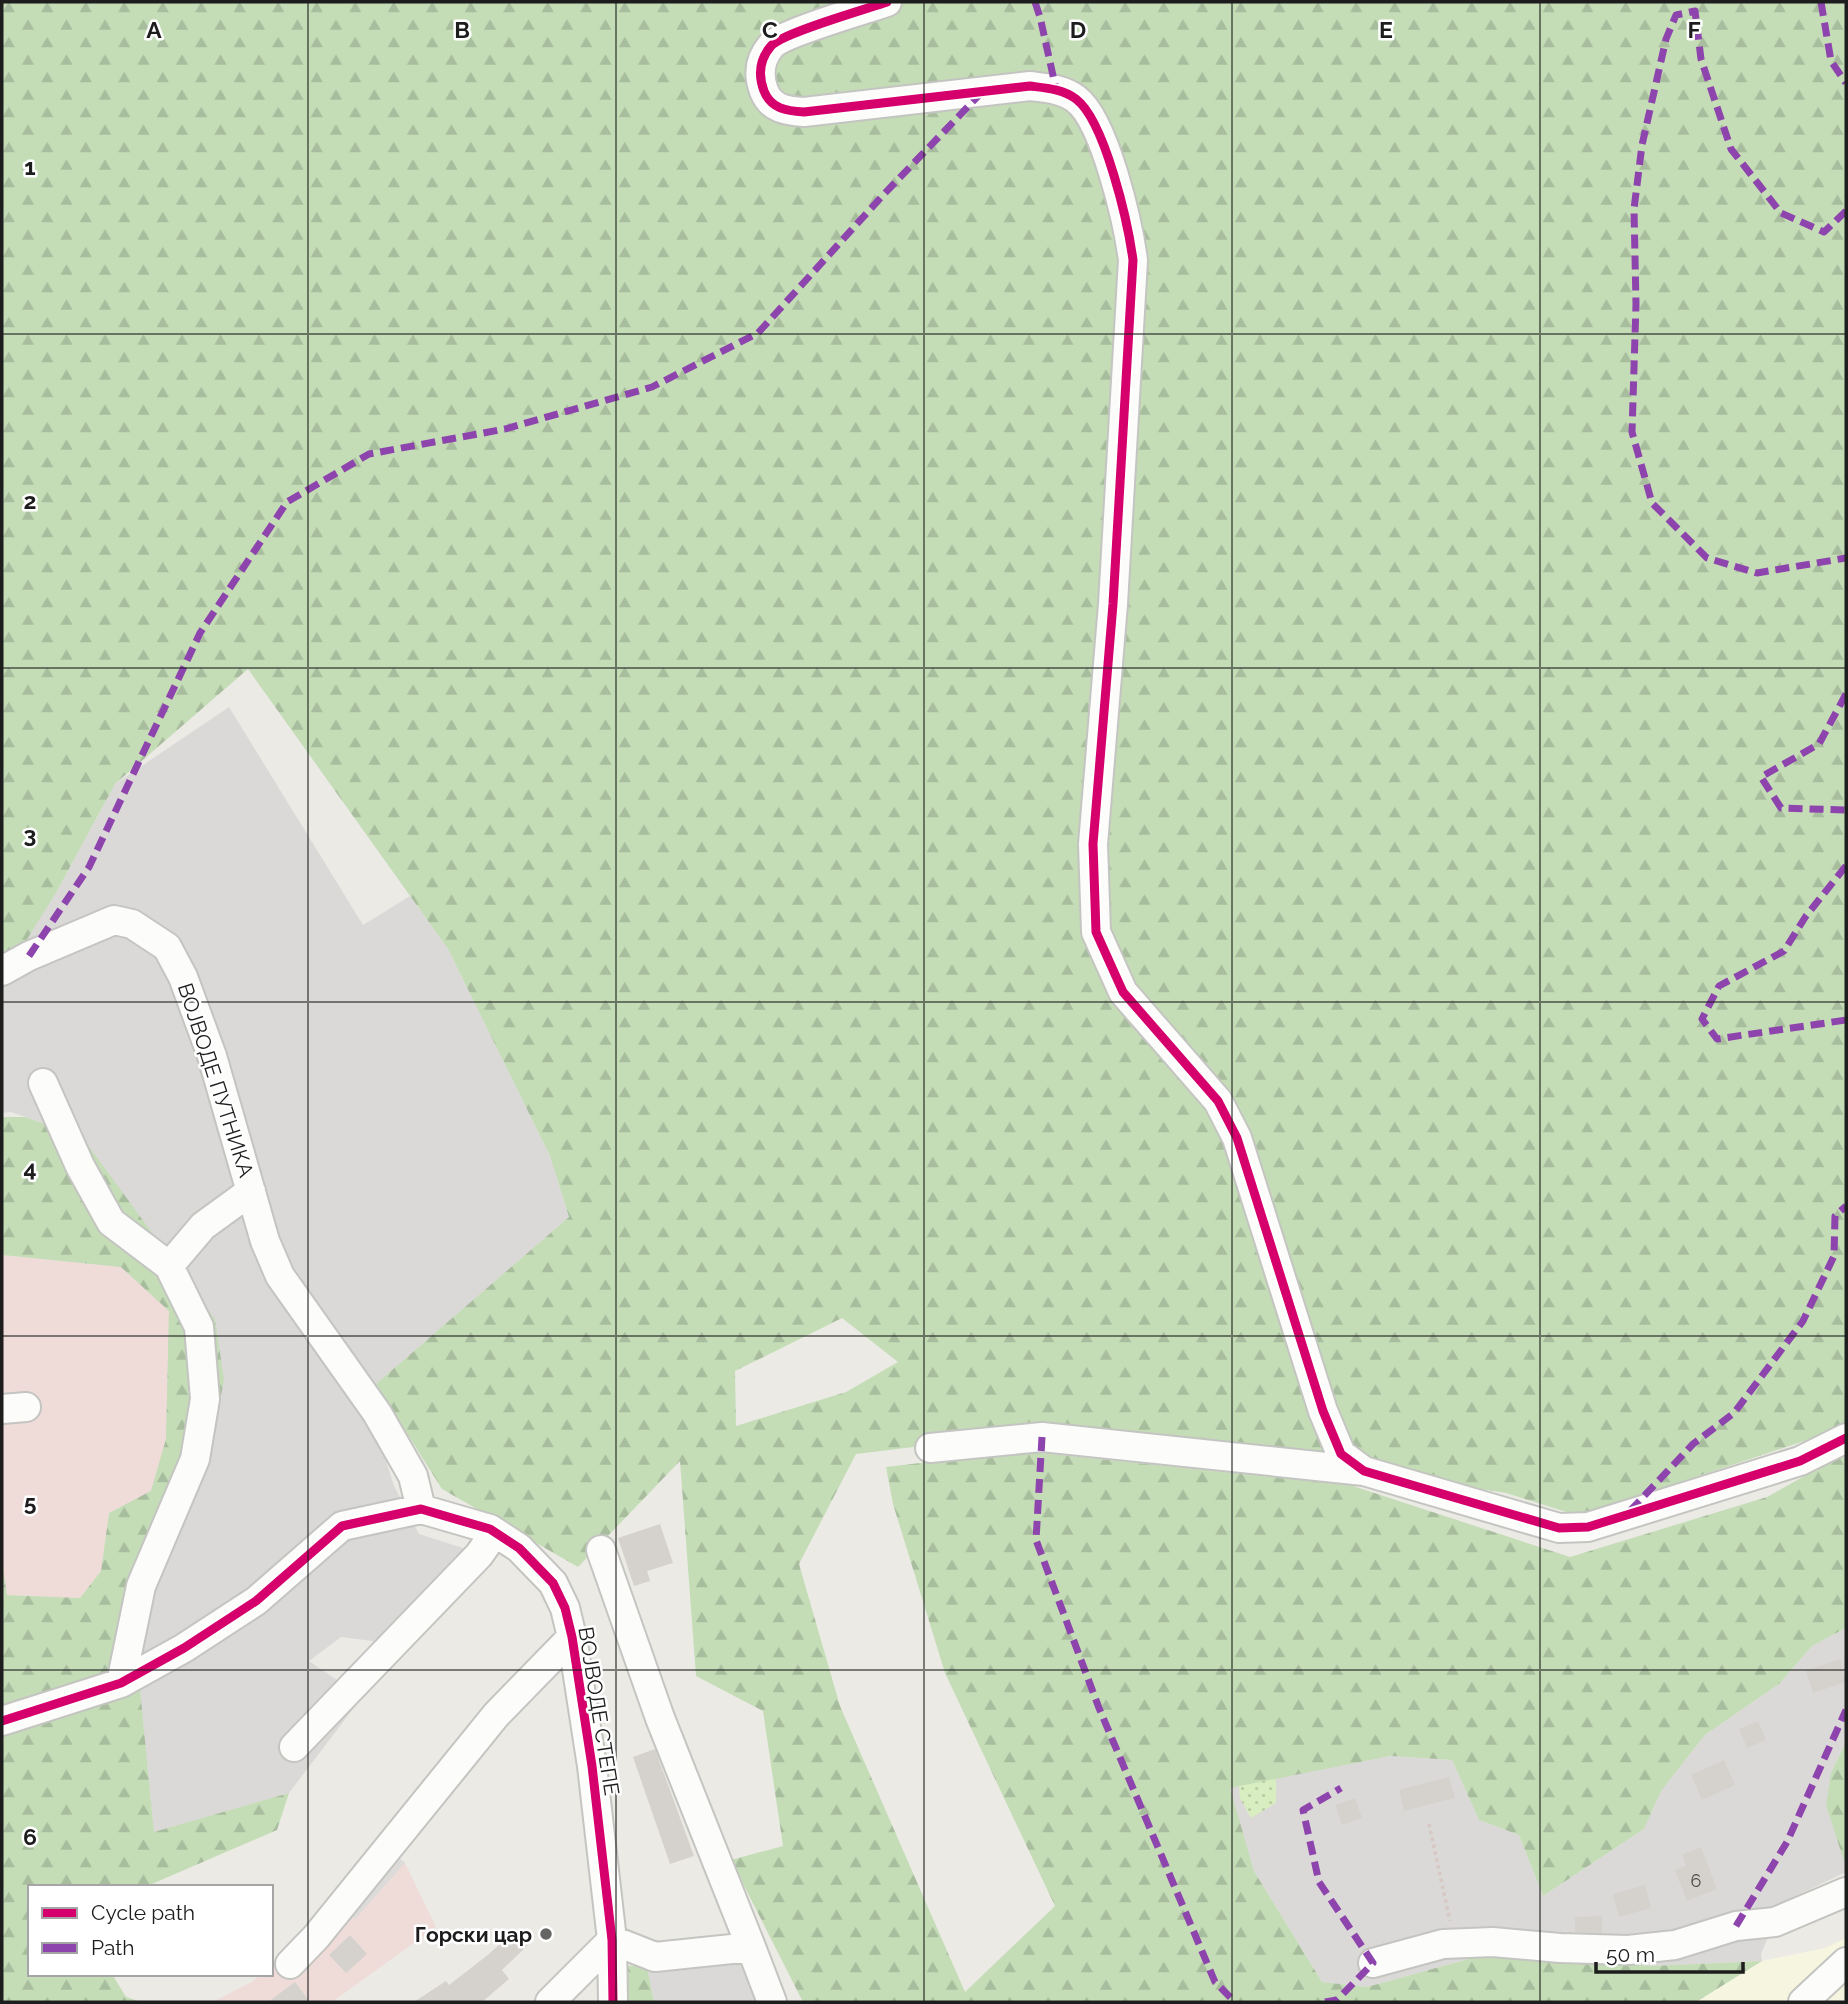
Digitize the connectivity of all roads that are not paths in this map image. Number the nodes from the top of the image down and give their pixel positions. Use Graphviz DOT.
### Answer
graph roads {
  1 [pos="887,2"];
  2 [pos="2,971"];
  3 [pos="43,1083"];
  4 [pos="251,1191"];
  5 [pos="169,1266"];
  6 [pos="1846,1438"];
  7 [pos="930,1448"];
  8 [pos="1364,1471"];
  9 [pos="421,1508"];
  10 [pos="489,1529"];
  11 [pos="601,1550"];
  12 [pos="572,1637"];
  13 [pos="121,1683"];
  14 [pos="2,1721"];
  15 [pos="295,1747"];
  16 [pos="1846,1892"];
  17 [pos="612,1940"];
  18 [pos="751,1947"];
  19 [pos="1846,1962"];
  20 [pos="1373,1963"];
  21 [pos="290,1964"];
  22 [pos="550,2002"];
  23 [pos="613,2002"];
  24 [pos="772,2002"];
  25 [pos="1802,2002"];
  1 -- 8 [label="street"];
  2 -- 4 [label="street, ВОЈВОДЕ ПУТНИКА"];
  3 -- 5 [label="street"];
  4 -- 5 [label="street, ВОЈВОДЕ ПУТНИКА"];
  4 -- 9 [label="street, ВОЈВОДЕ ПУТНИКА"];
  5 -- 13 [label="street"];
  6 -- 8 [label="street"];
  7 -- 8 [label="street"];
  9 -- 10 [label="street, ВОЈВОДЕ СТЕПЕ"];
  9 -- 13 [label="street"];
  10 -- 12 [label="street, ВОЈВОДЕ СТЕПЕ"];
  10 -- 15 [label="street"];
  11 -- 18 [label="street"];
  12 -- 17 [label="street, ВОЈВОДЕ СТЕПЕ"];
  12 -- 21 [label="street"];
  13 -- 14 [label="street"];
  16 -- 20 [label="street"];
  17 -- 18 [label="street"];
  17 -- 22 [label="street"];
  17 -- 23 [label="street, ВОЈВОДЕ СТЕПЕ"];
  18 -- 24 [label="street"];
  19 -- 25 [label="street"];
}
